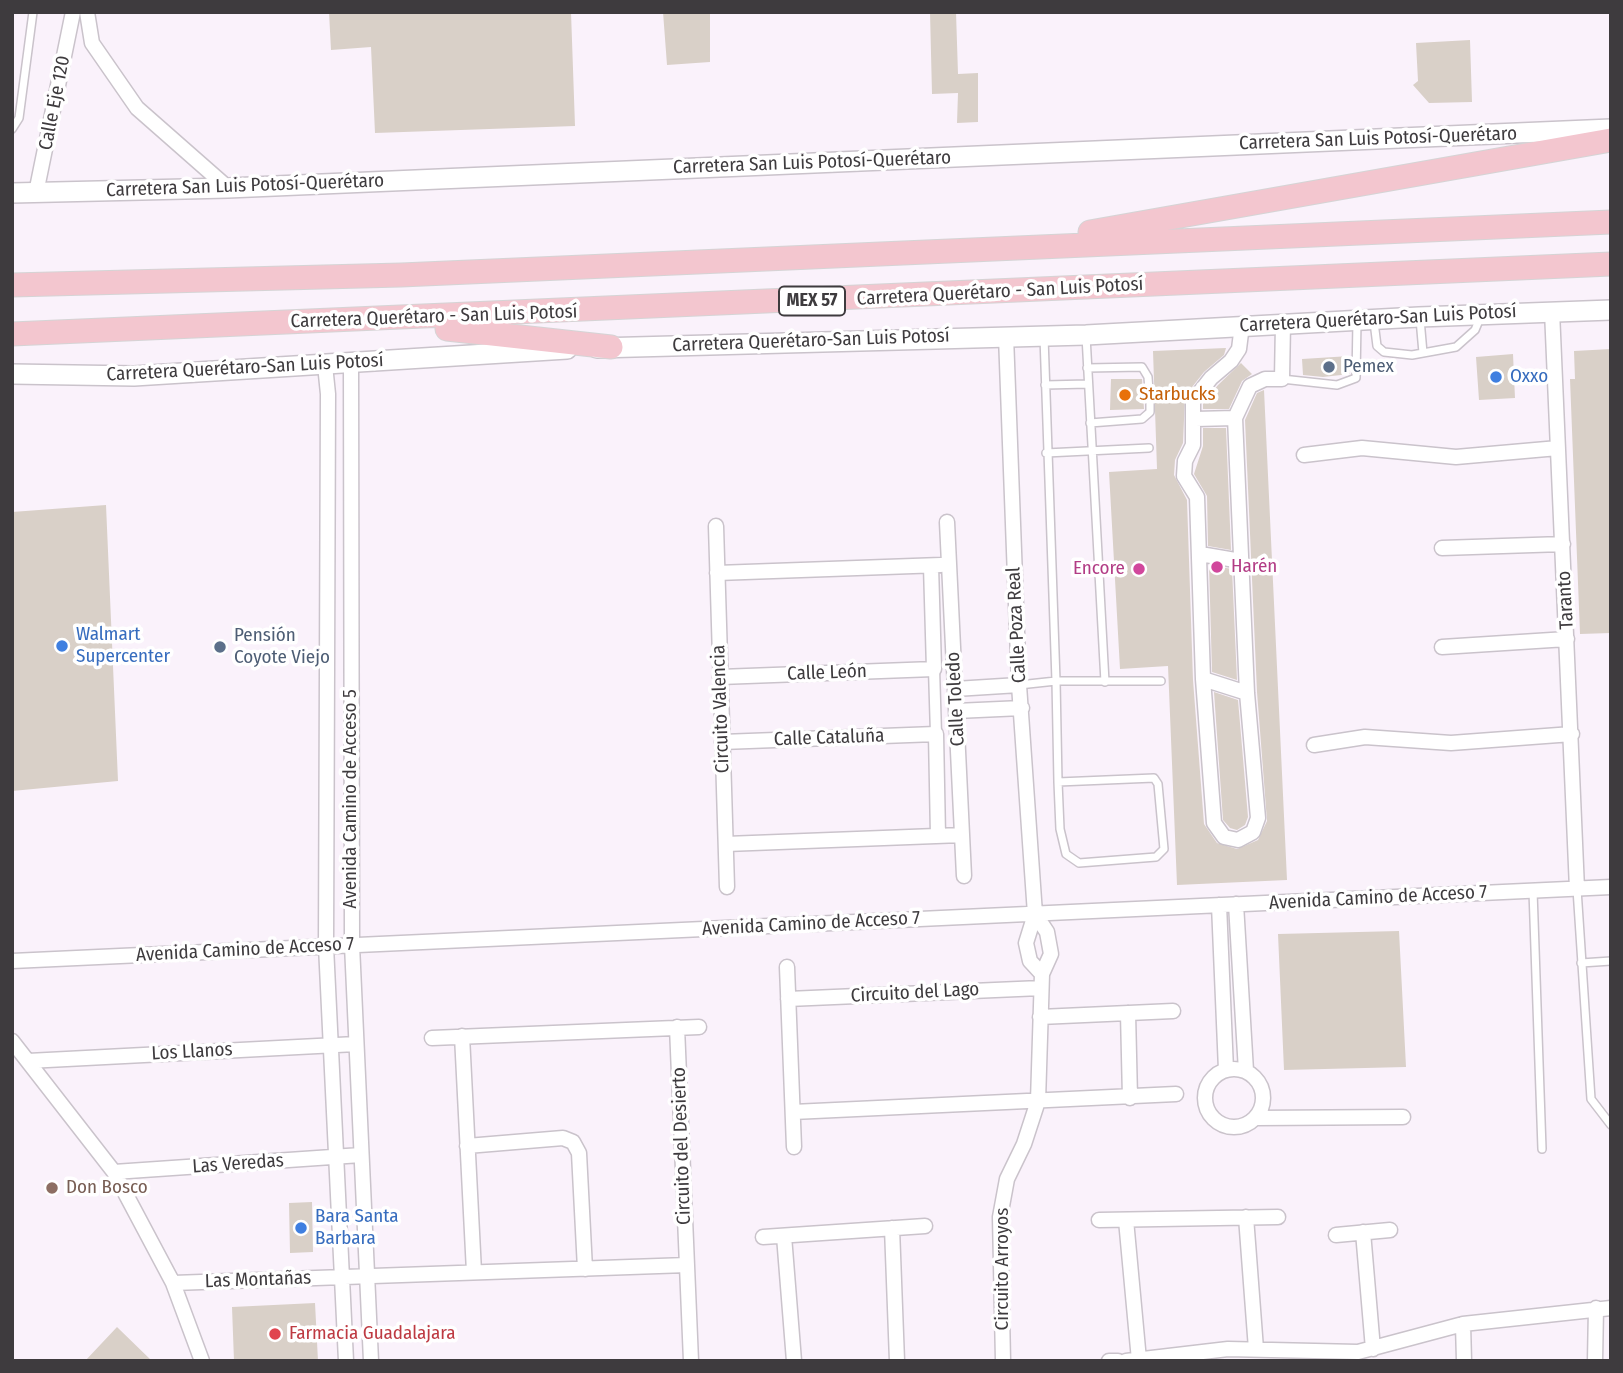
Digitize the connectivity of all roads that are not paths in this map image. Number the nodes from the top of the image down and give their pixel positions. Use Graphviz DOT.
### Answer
graph roads {
  1 [pos="33,12"];
  2 [pos="73,12"];
  3 [pos="87,12"];
  4 [pos="12,129"];
  5 [pos="1611,129"];
  6 [pos="1611,140"];
  7 [pos="228,188"];
  8 [pos="12,193"];
  9 [pos="36,193"];
  10 [pos="1611,222"];
  11 [pos="995,248"];
  12 [pos="1611,264"];
  13 [pos="12,285"];
  14 [pos="1552,310"];
  15 [pos="1611,310"];
  16 [pos="1481,314"];
  17 [pos="1419,317"];
  18 [pos="1365,319"];
  19 [pos="374,321"];
  20 [pos="1283,323"];
  21 [pos="1242,325"];
  22 [pos="12,334"];
  23 [pos="1086,335"];
  24 [pos="1006,336"];
  25 [pos="1044,337"];
  26 [pos="611,347"];
  27 [pos="1423,353"];
  28 [pos="351,363"];
  29 [pos="325,365"];
  30 [pos="1087,369"];
  31 [pos="12,374"];
  32 [pos="1282,379"];
  33 [pos="1088,384"];
  34 [pos="1045,385"];
  35 [pos="1236,418"];
  36 [pos="1195,419"];
  37 [pos="1090,423"];
  38 [pos="1149,448"];
  39 [pos="1558,448"];
  40 [pos="1091,450"];
  41 [pos="1046,453"];
  42 [pos="1304,455"];
  43 [pos="351,461"];
  44 [pos="328,464"];
  45 [pos="947,522"];
  46 [pos="716,526"];
  47 [pos="1563,544"];
  48 [pos="1442,548"];
  49 [pos="1200,554"];
  50 [pos="1241,561"];
  51 [pos="931,565"];
  52 [pos="949,565"];
  53 [pos="717,573"];
  54 [pos="351,587"];
  55 [pos="327,588"];
  56 [pos="1567,639"];
  57 [pos="1442,647"];
  58 [pos="934,669"];
  59 [pos="720,677"];
  60 [pos="1203,679"];
  61 [pos="1056,681"];
  62 [pos="1161,681"];
  63 [pos="1105,682"];
  64 [pos="1019,685"];
  65 [pos="955,689"];
  66 [pos="1247,693"];
  67 [pos="327,696"];
  68 [pos="351,700"];
  69 [pos="1021,708"];
  70 [pos="956,711"];
  71 [pos="936,734"];
  72 [pos="1573,734"];
  73 [pos="722,742"];
  74 [pos="1314,745"];
  75 [pos="1058,782"];
  76 [pos="327,801"];
  77 [pos="351,802"];
  78 [pos="962,835"];
  79 [pos="939,836"];
  80 [pos="726,844"];
  81 [pos="964,876"];
  82 [pos="727,887"];
  83 [pos="1611,887"];
  84 [pos="1577,889"];
  85 [pos="1533,891"];
  86 [pos="1236,904"];
  87 [pos="1219,905"];
  88 [pos="1035,914"];
  89 [pos="352,945"];
  90 [pos="326,946"];
  91 [pos="12,961"];
  92 [pos="1611,961"];
  93 [pos="1581,963"];
  94 [pos="787,967"];
  95 [pos="1241,978"];
  96 [pos="1222,979"];
  97 [pos="1041,981"];
  98 [pos="788,999"];
  99 [pos="1173,1011"];
  100 [pos="1128,1013"];
  101 [pos="1040,1017"];
  102 [pos="677,1027"];
  103 [pos="699,1027"];
  104 [pos="461,1037"];
  105 [pos="432,1038"];
  106 [pos="12,1041"];
  107 [pos="356,1044"];
  108 [pos="331,1045"];
  109 [pos="28,1061"];
  110 [pos="1226,1070"];
  111 [pos="1246,1071"];
  112 [pos="1176,1094"];
  113 [pos="1130,1098"];
  114 [pos="1038,1101"];
  115 [pos="793,1112"];
  116 [pos="1403,1117"];
  117 [pos="1256,1118"];
  118 [pos="1611,1125"];
  119 [pos="467,1146"];
  120 [pos="794,1147"];
  121 [pos="1542,1149"];
  122 [pos="361,1155"];
  123 [pos="336,1157"];
  124 [pos="114,1172"];
  125 [pos="1247,1217"];
  126 [pos="1278,1217"];
  127 [pos="1099,1220"];
  128 [pos="1126,1220"];
  129 [pos="925,1226"];
  130 [pos="892,1228"];
  131 [pos="1391,1230"];
  132 [pos="1363,1232"];
  133 [pos="1336,1235"];
  134 [pos="784,1236"];
  135 [pos="763,1237"];
  136 [pos="687,1265"];
  137 [pos="584,1269"];
  138 [pos="474,1272"];
  139 [pos="367,1276"];
  140 [pos="342,1277"];
  141 [pos="173,1283"];
  142 [pos="1603,1308"];
  143 [pos="1464,1324"];
  144 [pos="1256,1349"];
  145 [pos="1373,1349"];
  146 [pos="1228,1355"];
  147 [pos="1344,1357"];
  148 [pos="1139,1360"];
  149 [pos="202,1361"];
  150 [pos="346,1361"];
  151 [pos="371,1361"];
  152 [pos="691,1361"];
  153 [pos="794,1361"];
  154 [pos="897,1361"];
  155 [pos="1003,1361"];
  156 [pos="1111,1361"];
  157 [pos="1118,1361"];
  158 [pos="1126,1361"];
  159 [pos="1464,1361"];
  160 [pos="1595,1361"];
  1 -- 4 [label="lane"];
  2 -- 9 [label="street, Calle Eje 120"];
  3 -- 7 [label="street"];
  5 -- 7 [label="main road, Carretera San Luis Potosí-Querétaro"];
  6 -- 11 [label="highway"];
  7 -- 9 [label="main road, Carretera San Luis Potosí-Querétaro"];
  8 -- 9 [label="main road, Carretera San Luis Potosí-Querétaro"];
  10 -- 11 [label="highway, MEX 57"];
  11 -- 13 [label="highway, MEX 57"];
  12 -- 19 [label="highway, Carretera Querétaro - San Luis Potosí / MEX 57"];
  14 -- 15 [label="main road, Carretera Querétaro-San Luis Potosí"];
  14 -- 16 [label="main road, Carretera Querétaro-San Luis Potosí"];
  14 -- 39 [label="street, Taranto"];
  16 -- 17 [label="main road, Carretera Querétaro-San Luis Potosí"];
  16 -- 27 [label="lane"];
  17 -- 18 [label="main road, Carretera Querétaro-San Luis Potosí"];
  17 -- 27 [label="lane"];
  18 -- 20 [label="main road, Carretera Querétaro-San Luis Potosí"];
  18 -- 27 [label="lane"];
  18 -- 32 [label="lane"];
  19 -- 22 [label="highway, Carretera Querétaro - San Luis Potosí / MEX 57"];
  19 -- 26 [label="highway"];
  20 -- 21 [label="main road, Carretera Querétaro-San Luis Potosí"];
  20 -- 32 [label="street"];
  21 -- 23 [label="main road, Carretera Querétaro-San Luis Potosí"];
  21 -- 36 [label="street"];
  23 -- 25 [label="main road, Carretera Querétaro-San Luis Potosí"];
  23 -- 30 [label="lane"];
  24 -- 25 [label="main road, Carretera Querétaro-San Luis Potosí"];
  24 -- 26 [label="main road, Carretera Querétaro-San Luis Potosí"];
  24 -- 64 [label="street, Calle Poza Real"];
  25 -- 34 [label="lane"];
  26 -- 28 [label="main road, Carretera Querétaro-San Luis Potosí"];
  28 -- 29 [label="main road, Carretera Querétaro-San Luis Potosí"];
  28 -- 43 [label="street, Avenida Camino de Acceso 5"];
  29 -- 31 [label="main road, Carretera Querétaro-San Luis Potosí"];
  29 -- 44 [label="street, Avenida Camino de Acceso 5"];
  30 -- 33 [label="lane"];
  30 -- 37 [label="lane"];
  32 -- 35 [label="street"];
  33 -- 34 [label="lane"];
  33 -- 37 [label="lane"];
  34 -- 41 [label="lane"];
  35 -- 36 [label="street"];
  35 -- 50 [label="street"];
  36 -- 49 [label="street"];
  37 -- 40 [label="lane"];
  38 -- 40 [label="lane"];
  39 -- 42 [label="street"];
  39 -- 47 [label="street, Taranto"];
  40 -- 41 [label="lane"];
  40 -- 63 [label="lane"];
  41 -- 61 [label="lane"];
  43 -- 44 [label="street"];
  43 -- 54 [label="street, Avenida Camino de Acceso 5"];
  44 -- 55 [label="street, Avenida Camino de Acceso 5"];
  45 -- 52 [label="street, Calle Toledo"];
  46 -- 53 [label="street, Circuito Valencia"];
  47 -- 48 [label="street"];
  47 -- 56 [label="street, Taranto"];
  49 -- 50 [label="street"];
  49 -- 60 [label="street"];
  50 -- 66 [label="street"];
  51 -- 52 [label="street"];
  51 -- 53 [label="street"];
  51 -- 58 [label="street, Calle Toledo"];
  52 -- 65 [label="street, Calle Toledo"];
  53 -- 59 [label="street, Circuito Valencia"];
  54 -- 55 [label="street"];
  54 -- 68 [label="street, Avenida Camino de Acceso 5"];
  55 -- 67 [label="street, Avenida Camino de Acceso 5"];
  56 -- 57 [label="street"];
  56 -- 72 [label="street, Taranto"];
  58 -- 59 [label="street, Calle León"];
  58 -- 71 [label="street, Calle Toledo"];
  59 -- 73 [label="street, Circuito Valencia"];
  60 -- 66 [label="street"];
  60 -- 66 [label="street"];
  61 -- 63 [label="lane"];
  61 -- 64 [label="lane"];
  61 -- 75 [label="lane"];
  62 -- 63 [label="lane"];
  64 -- 65 [label="street"];
  64 -- 69 [label="street, Calle Poza Real"];
  65 -- 70 [label="street, Calle Toledo"];
  67 -- 68 [label="street"];
  67 -- 76 [label="street, Avenida Camino de Acceso 5"];
  68 -- 77 [label="street, Avenida Camino de Acceso 5"];
  69 -- 70 [label="street"];
  69 -- 88 [label="street, Calle Poza Real"];
  70 -- 78 [label="street, Calle Toledo"];
  71 -- 73 [label="street, Calle Cataluña"];
  71 -- 79 [label="street, Calle Toledo"];
  72 -- 74 [label="street"];
  72 -- 84 [label="street, Taranto"];
  73 -- 80 [label="street, Circuito Valencia"];
  75 -- 75 [label="lane"];
  76 -- 77 [label="street"];
  76 -- 90 [label="street, Avenida Camino de Acceso 5"];
  77 -- 89 [label="street, Avenida Camino de Acceso 5"];
  78 -- 79 [label="street"];
  78 -- 81 [label="street, Calle Toledo"];
  79 -- 80 [label="street"];
  80 -- 82 [label="street, Circuito Valencia"];
  83 -- 84 [label="street, Avenida Camino de Acceso 7"];
  84 -- 85 [label="street, Avenida Camino de Acceso 7"];
  84 -- 93 [label="lane"];
  85 -- 86 [label="street, Avenida Camino de Acceso 7"];
  85 -- 121 [label="lane"];
  86 -- 87 [label="street, Avenida Camino de Acceso 7"];
  86 -- 95 [label="street"];
  87 -- 88 [label="street, Avenida Camino de Acceso 7"];
  87 -- 96 [label="street"];
  88 -- 89 [label="street, Avenida Camino de Acceso 7"];
  88 -- 97 [label="street, Circuito Arroyos"];
  88 -- 97 [label="street, Circuito Arroyos"];
  89 -- 90 [label="street, Avenida Camino de Acceso 7"];
  89 -- 107 [label="street, Avenida Camino de Acceso 5"];
  90 -- 91 [label="street, Avenida Camino de Acceso 7"];
  90 -- 108 [label="street, Avenida Camino de Acceso 5"];
  92 -- 93 [label="lane"];
  93 -- 118 [label="lane"];
  94 -- 98 [label="street"];
  95 -- 96 [label="street"];
  95 -- 111 [label="street"];
  96 -- 110 [label="street"];
  97 -- 98 [label="street, Circuito del Lago"];
  97 -- 101 [label="street, Circuito Arroyos"];
  98 -- 115 [label="street"];
  99 -- 100 [label="street"];
  100 -- 101 [label="street"];
  100 -- 113 [label="street"];
  101 -- 114 [label="street, Circuito Arroyos"];
  102 -- 103 [label="street"];
  102 -- 104 [label="street"];
  102 -- 136 [label="street, Circuito del Desierto"];
  104 -- 105 [label="street"];
  104 -- 119 [label="street"];
  106 -- 109 [label="street"];
  107 -- 108 [label="street, Los Llanos"];
  107 -- 122 [label="street, Avenida Camino de Acceso 5"];
  108 -- 109 [label="street, Los Llanos"];
  108 -- 123 [label="street, Avenida Camino de Acceso 5"];
  109 -- 124 [label="street"];
  110 -- 111 [label="street"];
  110 -- 117 [label="street"];
  111 -- 117 [label="street"];
  112 -- 113 [label="street"];
  113 -- 114 [label="street"];
  114 -- 115 [label="street"];
  114 -- 155 [label="street, Circuito Arroyos"];
  115 -- 120 [label="street"];
  116 -- 117 [label="street"];
  119 -- 137 [label="street"];
  119 -- 138 [label="street"];
  122 -- 123 [label="street, Las Veredas"];
  122 -- 139 [label="street, Avenida Camino de Acceso 5"];
  123 -- 124 [label="street, Las Veredas"];
  123 -- 140 [label="street, Avenida Camino de Acceso 5"];
  124 -- 141 [label="street"];
  125 -- 126 [label="street"];
  125 -- 128 [label="street"];
  125 -- 144 [label="street"];
  127 -- 128 [label="street"];
  128 -- 148 [label="street"];
  129 -- 130 [label="street"];
  130 -- 134 [label="street"];
  130 -- 154 [label="street"];
  131 -- 132 [label="street"];
  132 -- 133 [label="street"];
  132 -- 145 [label="street"];
  134 -- 135 [label="street"];
  134 -- 153 [label="street"];
  136 -- 137 [label="street"];
  136 -- 152 [label="street, Circuito del Desierto"];
  137 -- 138 [label="street"];
  138 -- 139 [label="street"];
  139 -- 140 [label="street, Las Montañas"];
  139 -- 151 [label="street, Avenida Camino de Acceso 5"];
  140 -- 141 [label="street, Las Montañas"];
  140 -- 150 [label="street, Avenida Camino de Acceso 5"];
  141 -- 149 [label="street"];
  142 -- 143 [label="street"];
  142 -- 160 [label="street"];
  143 -- 145 [label="street"];
  143 -- 159 [label="street"];
  144 -- 146 [label="street"];
  144 -- 147 [label="street"];
  145 -- 147 [label="street"];
  146 -- 148 [label="street"];
  148 -- 158 [label="street"];
  156 -- 157 [label="street"];
}
